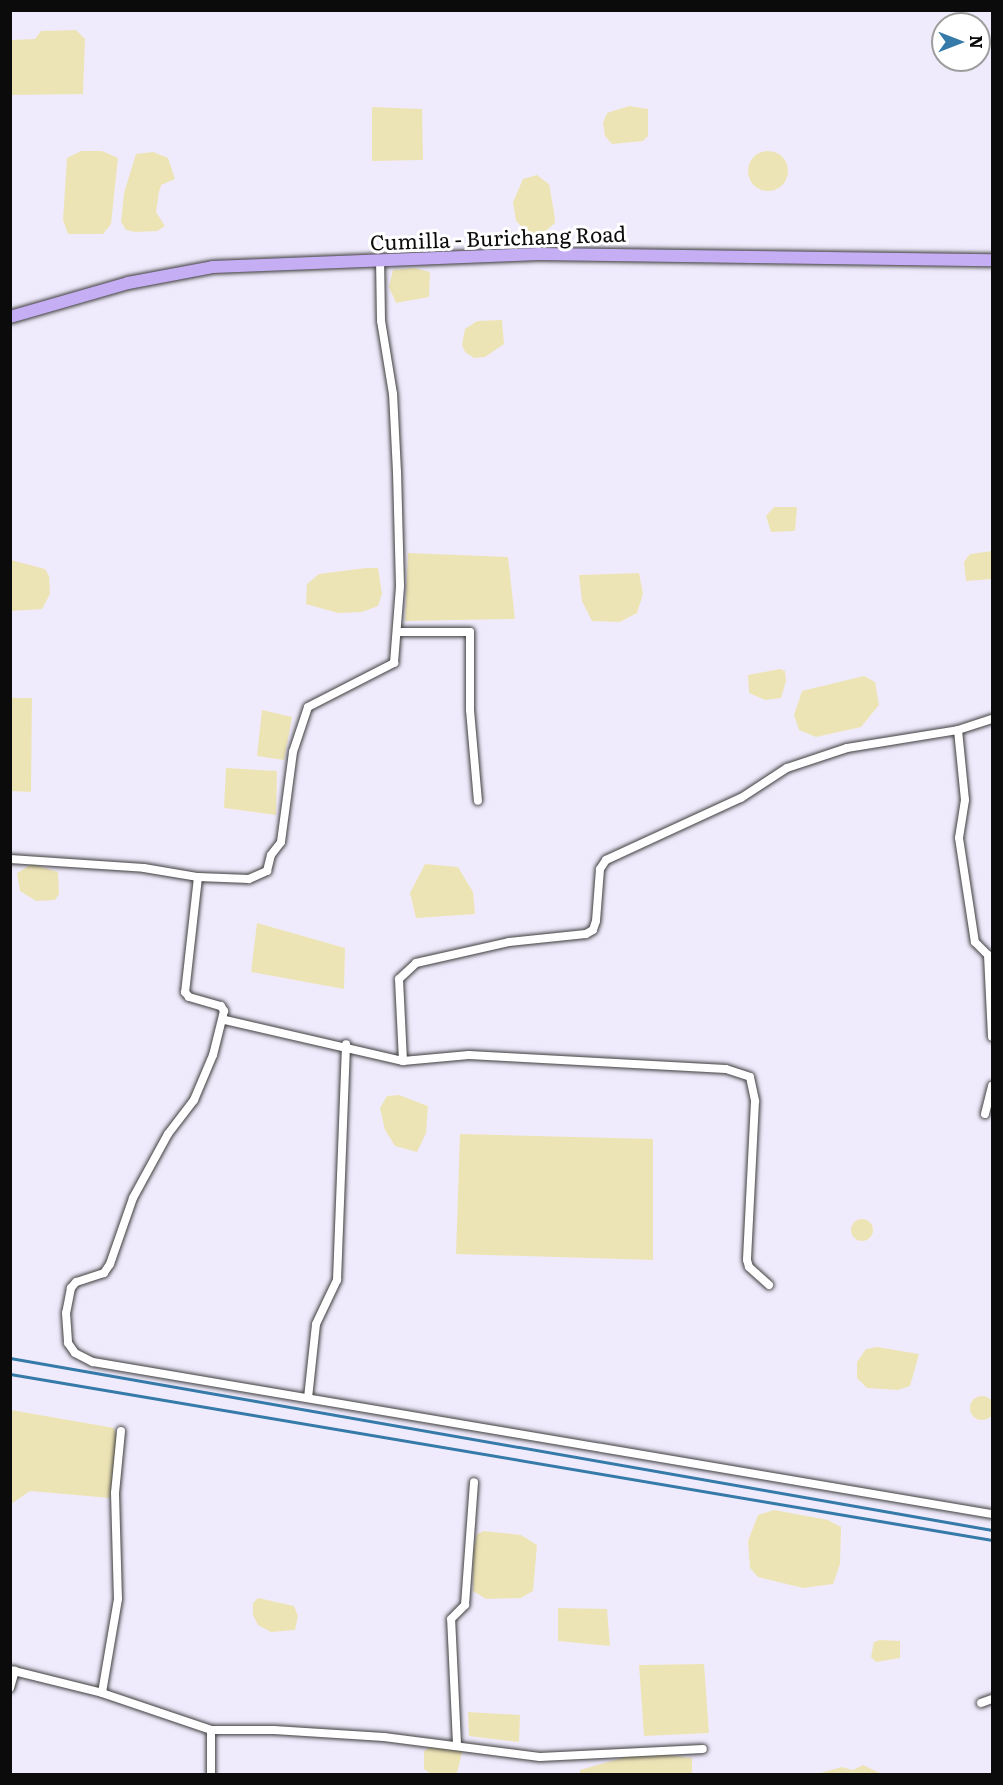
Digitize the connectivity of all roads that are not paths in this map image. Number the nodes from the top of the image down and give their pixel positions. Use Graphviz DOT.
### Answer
graph roads {
  1 [pos="380,260"];
  2 [pos="993,260"];
  3 [pos="10,316"];
  4 [pos="399,632"];
  5 [pos="993,719"];
  6 [pos="958,730"];
  7 [pos="478,801"];
  8 [pos="10,859"];
  9 [pos="198,877"];
  10 [pos="225,1020"];
  11 [pos="993,1037"];
  12 [pos="346,1044"];
  13 [pos="403,1061"];
  14 [pos="993,1086"];
  15 [pos="985,1114"];
  16 [pos="769,1285"];
  17 [pos="309,1398"];
  18 [pos="121,1431"];
  19 [pos="474,1482"];
  20 [pos="993,1514"];
  21 [pos="13,1671"];
  22 [pos="10,1688"];
  23 [pos="102,1693"];
  24 [pos="993,1699"];
  25 [pos="981,1703"];
  26 [pos="211,1730"];
  27 [pos="457,1744"];
  28 [pos="702,1749"];
  29 [pos="211,1774"];
  1 -- 2 [label="main road, Cumilla - Burichang Road"];
  1 -- 3 [label="main road, Cumilla - Burichang Road"];
  1 -- 4 [label="street"];
  4 -- 7 [label="street"];
  4 -- 9 [label="street"];
  5 -- 6 [label="street"];
  6 -- 11 [label="street"];
  6 -- 13 [label="street"];
  8 -- 9 [label="street"];
  9 -- 10 [label="street"];
  10 -- 12 [label="street"];
  10 -- 17 [label="street"];
  12 -- 13 [label="street"];
  12 -- 17 [label="street"];
  13 -- 16 [label="street"];
  14 -- 15 [label="street"];
  17 -- 20 [label="street"];
  18 -- 23 [label="street"];
  19 -- 27 [label="street"];
  21 -- 22 [label="street"];
  21 -- 23 [label="street"];
  23 -- 26 [label="street"];
  24 -- 25 [label="street"];
  26 -- 27 [label="street"];
  26 -- 29 [label="street"];
  27 -- 28 [label="street"];
}
